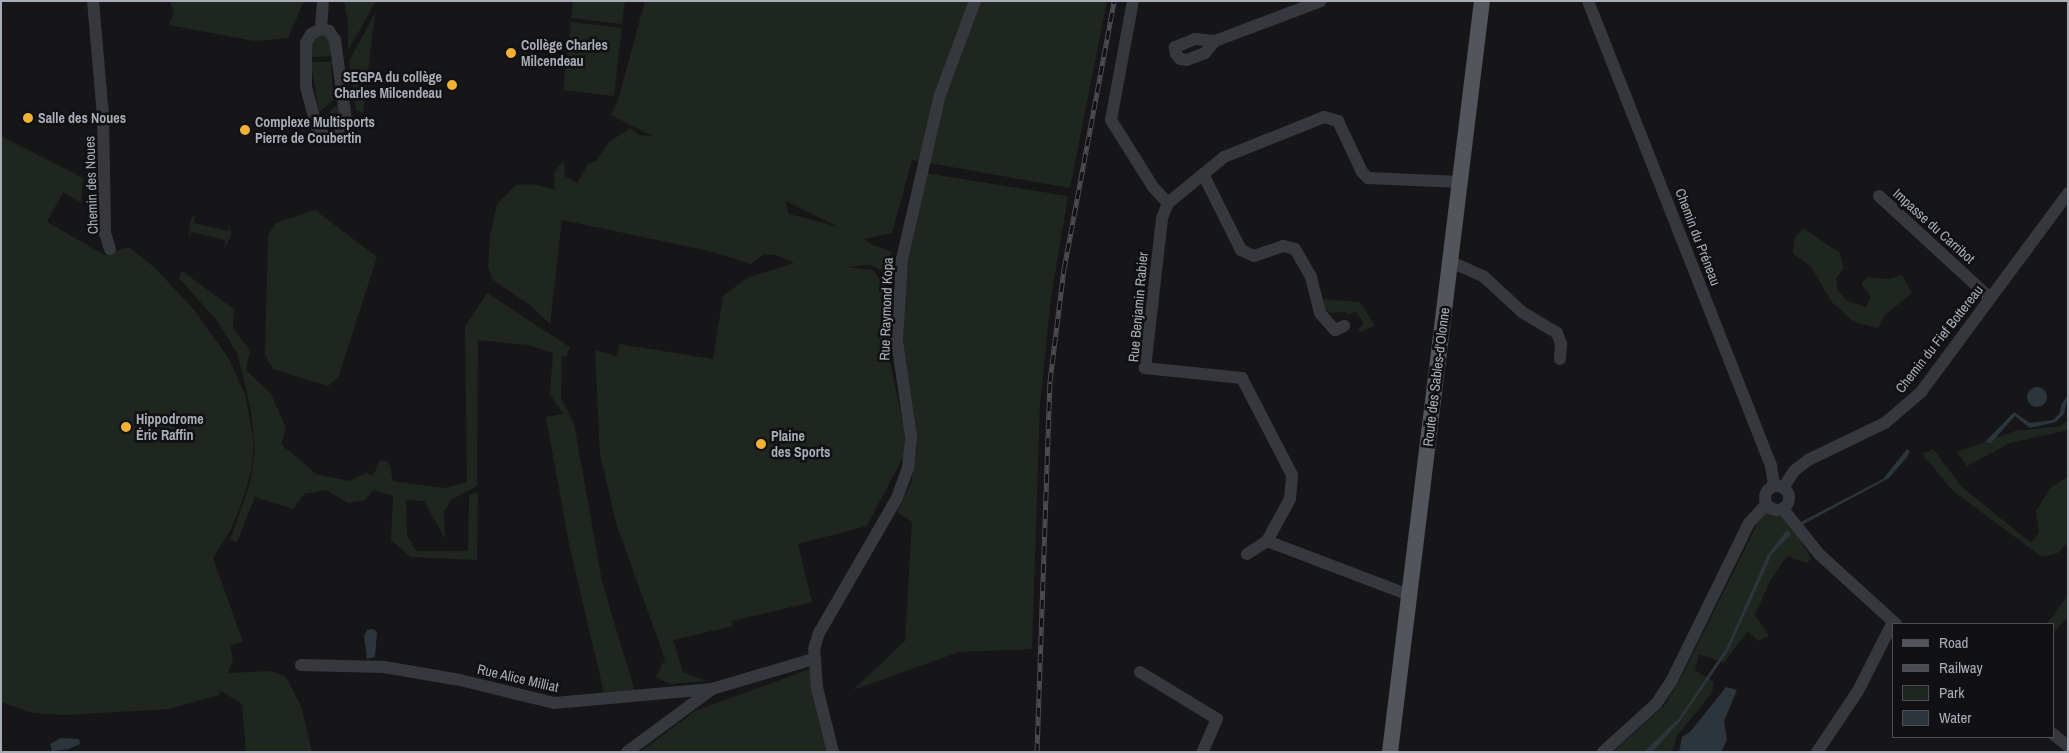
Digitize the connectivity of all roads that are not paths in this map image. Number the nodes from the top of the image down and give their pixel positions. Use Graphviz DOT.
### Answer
graph roads {
  1 [pos="93,1"];
  2 [pos="323,1"];
  3 [pos="975,1"];
  4 [pos="1133,1"];
  5 [pos="1321,1"];
  6 [pos="1482,1"];
  7 [pos="1588,1"];
  8 [pos="321,29"];
  9 [pos="1215,41"];
  10 [pos="1203,174"];
  11 [pos="1460,182"];
  12 [pos="2068,193"];
  13 [pos="1879,196"];
  14 [pos="1168,204"];
  15 [pos="110,249"];
  16 [pos="1450,262"];
  17 [pos="1990,298"];
  18 [pos="1344,326"];
  19 [pos="1560,359"];
  20 [pos="1779,487"];
  21 [pos="1766,505"];
  22 [pos="1784,509"];
  23 [pos="1267,541"];
  24 [pos="1247,554"];
  25 [pos="1409,596"];
  26 [pos="1894,623"];
  27 [pos="1892,627"];
  28 [pos="813,659"];
  29 [pos="301,665"];
  30 [pos="1140,672"];
  31 [pos="712,689"];
  32 [pos="2054,735"];
  33 [pos="2068,746"];
  34 [pos="627,752"];
  35 [pos="833,752"];
  36 [pos="1202,752"];
  37 [pos="1390,752"];
  38 [pos="1603,752"];
  39 [pos="1817,752"];
  1 -- 15 [label="street, Chemin des Noues"];
  2 -- 8 [label="street"];
  3 -- 28 [label="street, Rue Raymond Kopa"];
  4 -- 14 [label="street"];
  5 -- 9 [label="street"];
  6 -- 11 [label="main road, Route des Sables-d'Olonne"];
  7 -- 20 [label="street, Chemin du Préneau"];
  8 -- 8 [label="street"];
  10 -- 11 [label="street"];
  10 -- 14 [label="street"];
  10 -- 18 [label="street"];
  11 -- 16 [label="main road, Route des Sables-d'Olonne"];
  12 -- 17 [label="street, Chemin du Fief Bottereau"];
  13 -- 17 [label="street, Impasse du Carribot"];
  14 -- 23 [label="street, Rue Benjamin Rabier"];
  16 -- 19 [label="street"];
  16 -- 25 [label="main road, Route des Sables-d'Olonne"];
  17 -- 20 [label="street, Chemin du Fief Bottereau"];
  20 -- 21 [label="street"];
  20 -- 22 [label="street"];
  21 -- 22 [label="street"];
  21 -- 38 [label="street"];
  22 -- 26 [label="street"];
  23 -- 24 [label="street"];
  23 -- 25 [label="street"];
  25 -- 37 [label="main road, Route des Sables-d'Olonne"];
  27 -- 39 [label="street"];
  28 -- 31 [label="street, Rue Alice Milliat"];
  28 -- 35 [label="street, Rue Raymond Kopa"];
  29 -- 31 [label="street, Rue Alice Milliat"];
  30 -- 36 [label="street"];
  31 -- 34 [label="street"];
  32 -- 33 [label="street"];
}
